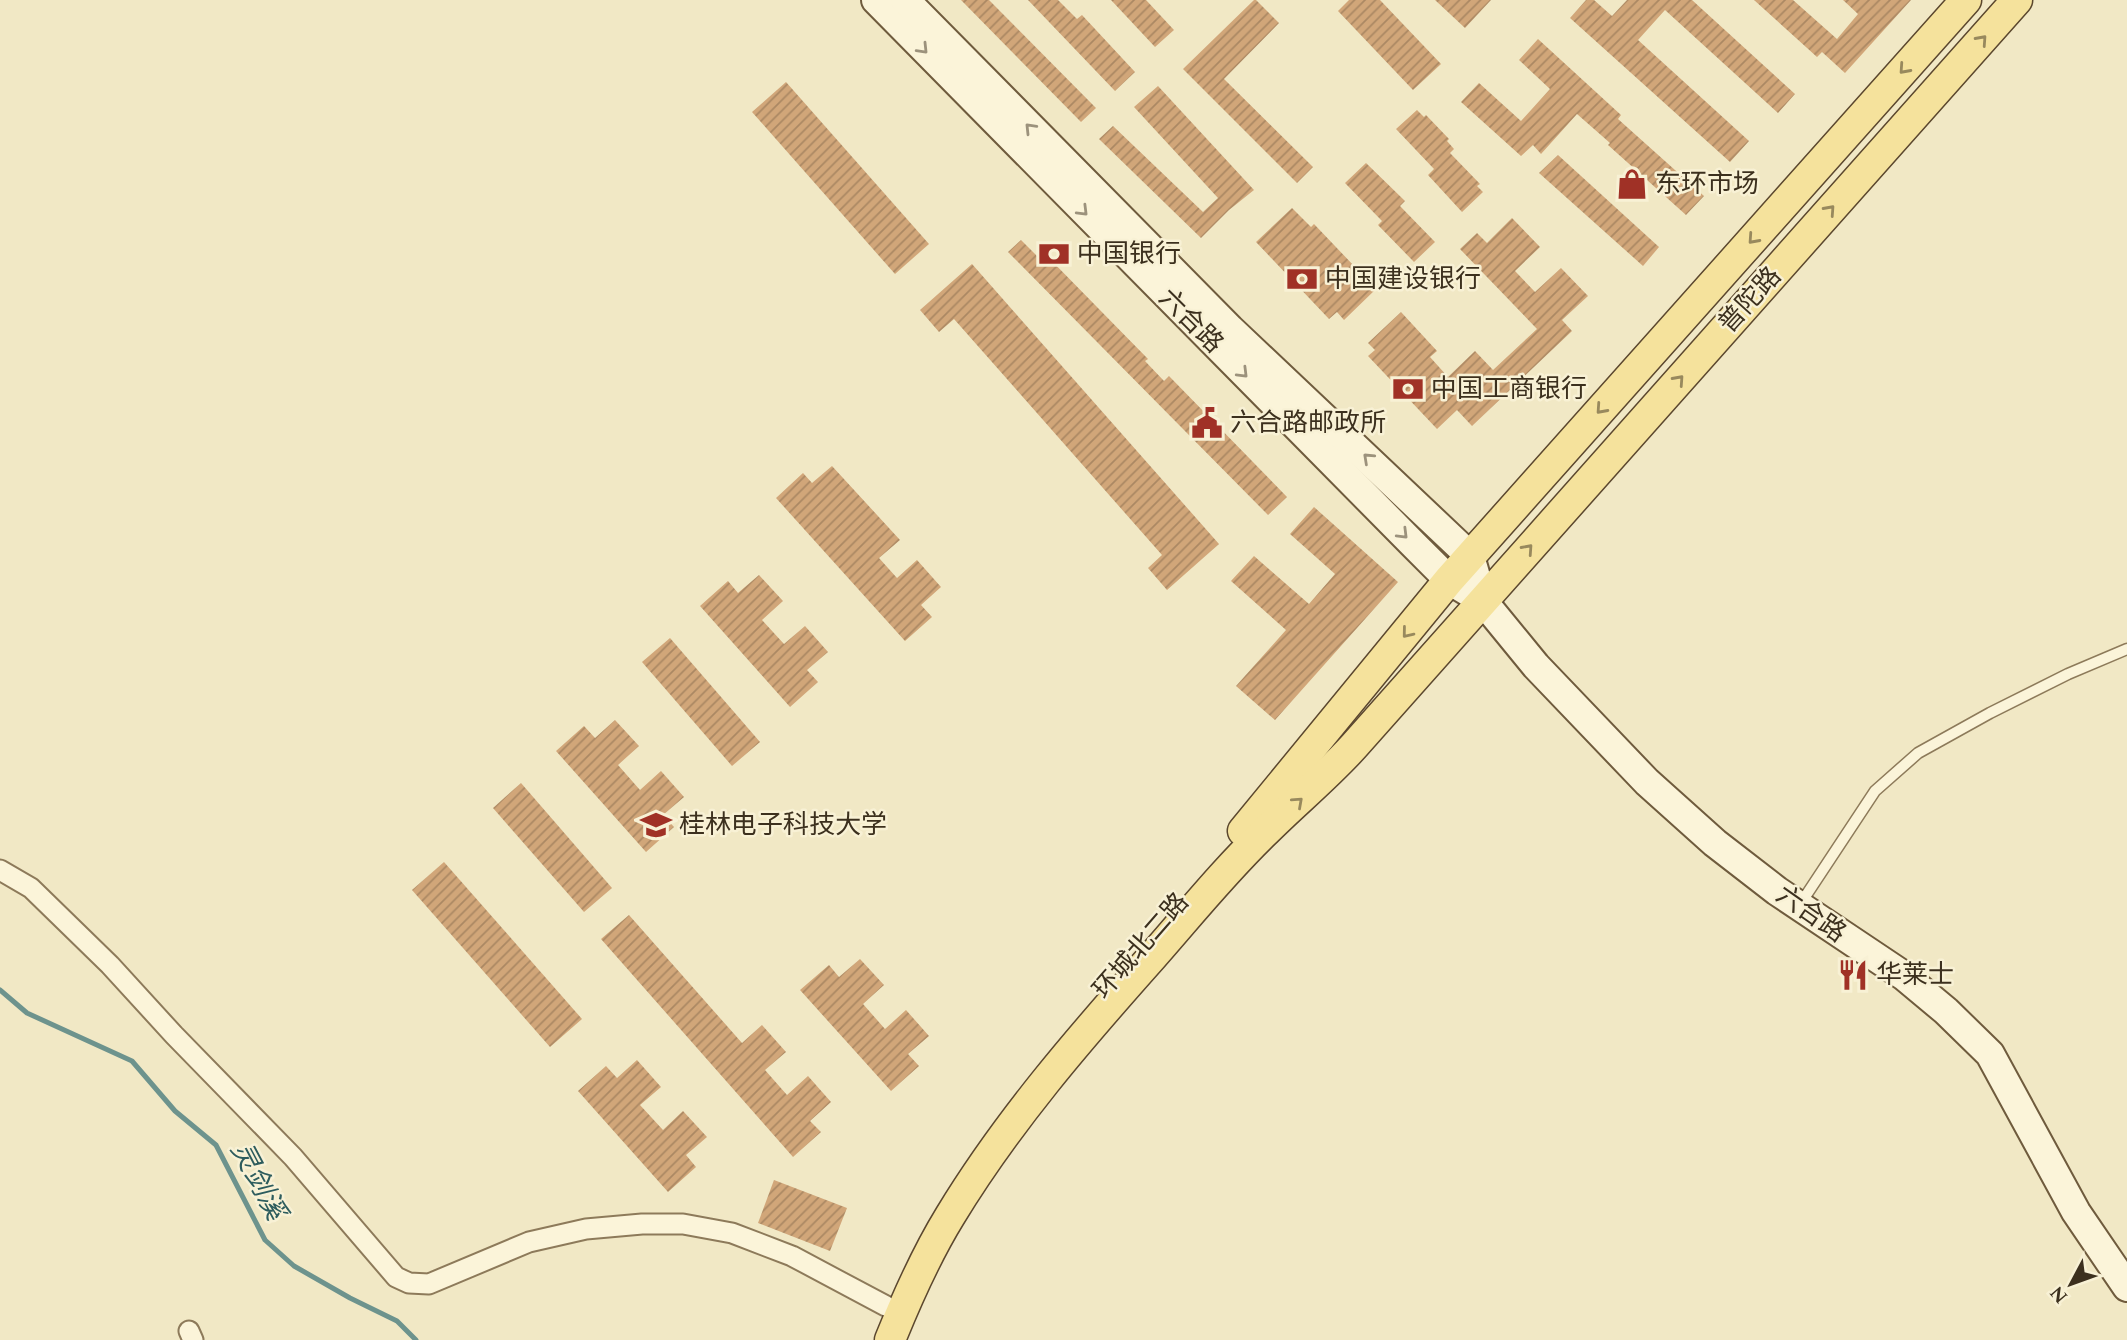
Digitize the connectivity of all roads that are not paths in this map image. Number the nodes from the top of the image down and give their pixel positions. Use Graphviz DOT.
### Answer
graph roads {
  1 [pos="876,0"];
  2 [pos="905,0"];
  3 [pos="1966,0"];
  4 [pos="2017,0"];
  5 [pos="1470,555"];
  6 [pos="1449,580"];
  7 [pos="1482,600"];
  8 [pos="2127,649"];
  9 [pos="0,870"];
  10 [pos="1799,906"];
  11 [pos="2127,1287"];
  12 [pos="886,1306"];
  13 [pos="872,1340"];
  14 [pos="890,1340"];
  1 -- 6 [label="main road, 六合路, one-way"];
  5 -- 2 [label="main road, 六合路, one-way"];
  3 -- 5 [label="main road, 普陀路, one-way"];
  7 -- 4 [label="main road, 普陀路, one-way"];
  5 -- 6 [label="main road, 普陀路"];
  5 -- 7 [label="main road"];
  6 -- 7 [label="main road, 六合路"];
  6 -- 12 [label="main road, 环城北二路, one-way"];
  7 -- 10 [label="main road, 六合路"];
  14 -- 7 [label="main road, 环城北二路, one-way"];
  8 -- 10 [label="lane"];
  9 -- 12 [label="street"];
  10 -- 11 [label="main road, 六合路"];
  12 -- 13 [label="main road, 环城北二路"];
}
